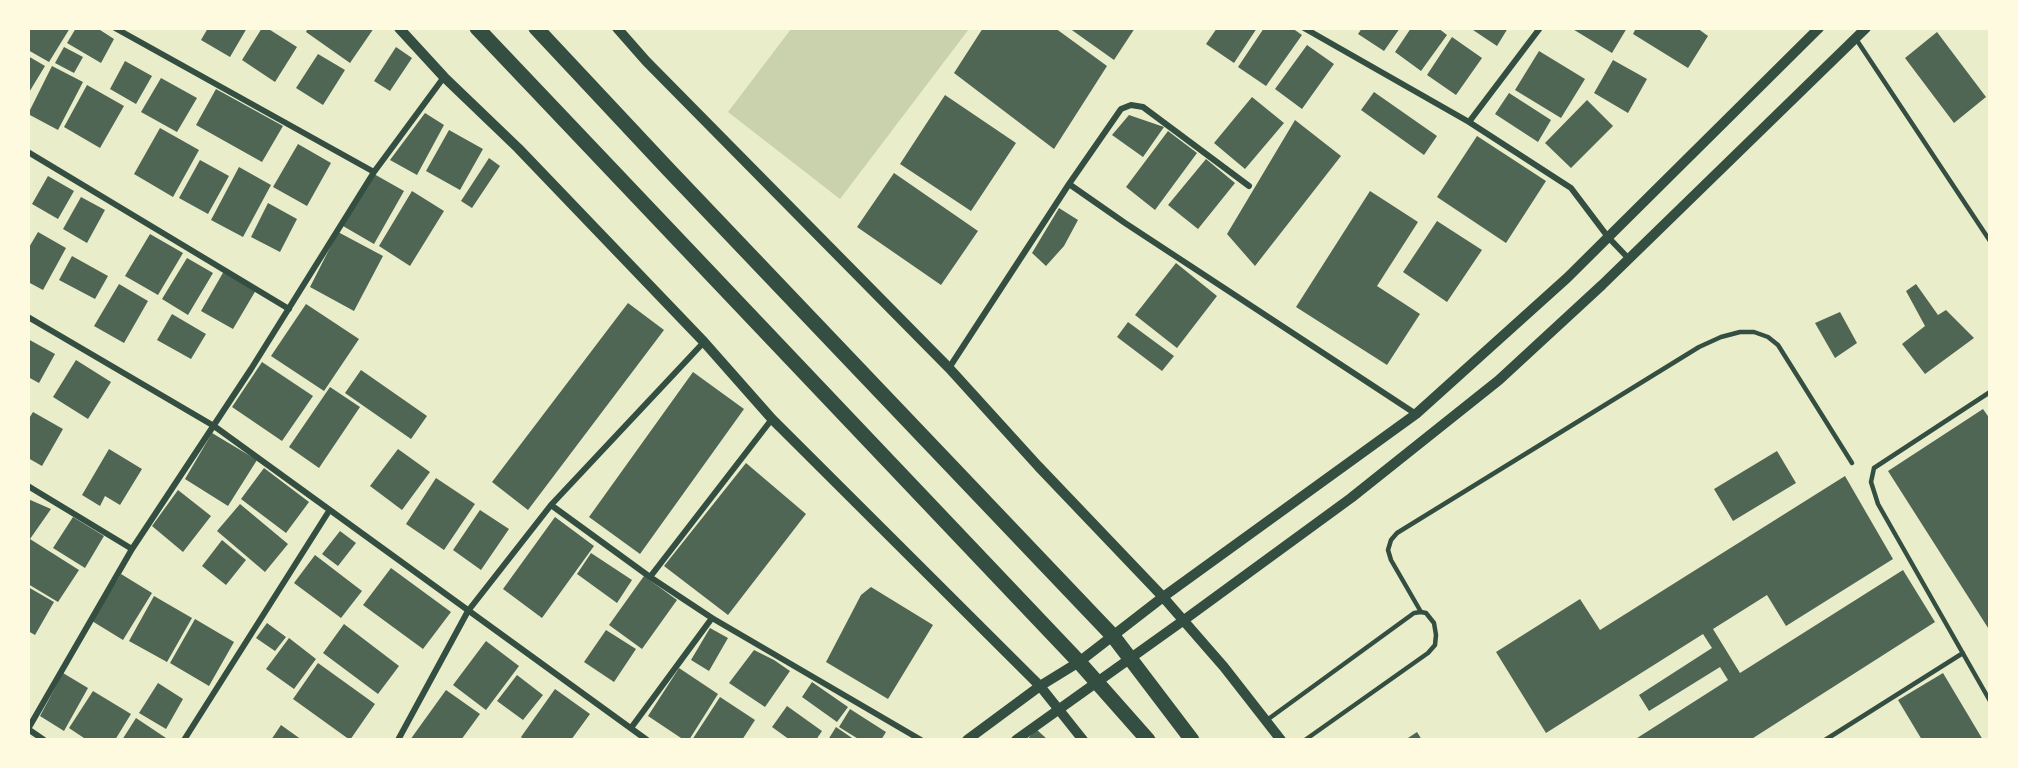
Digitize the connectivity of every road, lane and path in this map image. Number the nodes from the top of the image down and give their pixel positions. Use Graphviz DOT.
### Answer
graph roads {
  1 [pos="116,28"];
  2 [pos="399,28"];
  3 [pos="477,28"];
  4 [pos="536,28"];
  5 [pos="617,28"];
  6 [pos="1304,28"];
  7 [pos="1540,28"];
  8 [pos="1819,28"];
  9 [pos="1866,28"];
  10 [pos="1856,39"];
  11 [pos="444,77"];
  12 [pos="1469,122"];
  13 [pos="28,152"];
  14 [pos="374,172"];
  15 [pos="1069,184"];
  16 [pos="1249,186"];
  17 [pos="1608,237"];
  18 [pos="1989,242"];
  19 [pos="1629,259"];
  20 [pos="289,309"];
  21 [pos="28,317"];
  22 [pos="704,342"];
  23 [pos="949,368"];
  24 [pos="1989,392"];
  25 [pos="1416,414"];
  26 [pos="772,419"];
  27 [pos="214,426"];
  28 [pos="1852,463"];
  29 [pos="28,486"];
  30 [pos="551,505"];
  31 [pos="329,511"];
  32 [pos="132,549"];
  33 [pos="650,577"];
  34 [pos="1164,597"];
  35 [pos="468,611"];
  36 [pos="1421,612"];
  37 [pos="712,618"];
  38 [pos="1184,620"];
  39 [pos="1113,636"];
  40 [pos="1963,652"];
  41 [pos="1131,659"];
  42 [pos="1079,662"];
  43 [pos="1097,682"];
  44 [pos="1040,686"];
  45 [pos="1989,701"];
  46 [pos="1059,708"];
  47 [pos="1267,720"];
  48 [pos="632,728"];
  49 [pos="44,740"];
  50 [pos="184,740"];
  51 [pos="398,740"];
  52 [pos="647,740"];
  53 [pos="921,740"];
  54 [pos="967,740"];
  55 [pos="1016,740"];
  56 [pos="1083,740"];
  57 [pos="1148,740"];
  58 [pos="1192,740"];
  59 [pos="1281,740"];
  60 [pos="1305,740"];
  61 [pos="1825,740"];
  1 -- 14 [label="street"];
  2 -- 11 [label="street"];
  3 -- 42 [label="main road"];
  4 -- 39 [label="main road"];
  5 -- 23 [label="street"];
  6 -- 12 [label="street"];
  7 -- 12 [label="street"];
  8 -- 17 [label="street"];
  9 -- 10 [label="street"];
  10 -- 18 [label="lane"];
  10 -- 19 [label="street"];
  11 -- 14 [label="street"];
  11 -- 22 [label="street"];
  12 -- 17 [label="street"];
  13 -- 20 [label="street"];
  14 -- 20 [label="street"];
  15 -- 16 [label="street"];
  15 -- 23 [label="street"];
  15 -- 25 [label="street"];
  17 -- 19 [label="street"];
  17 -- 25 [label="street"];
  19 -- 38 [label="street"];
  20 -- 27 [label="street"];
  21 -- 27 [label="street"];
  22 -- 26 [label="street"];
  22 -- 30 [label="street"];
  23 -- 34 [label="street"];
  24 -- 40 [label="lane"];
  25 -- 34 [label="street"];
  26 -- 33 [label="street"];
  26 -- 44 [label="street"];
  27 -- 31 [label="street"];
  27 -- 32 [label="street"];
  28 -- 36 [label="lane"];
  29 -- 32 [label="street"];
  30 -- 33 [label="street"];
  30 -- 35 [label="street"];
  31 -- 35 [label="street"];
  31 -- 50 [label="street"];
  32 -- 49 [label="street"];
  33 -- 37 [label="street"];
  34 -- 38 [label="street"];
  34 -- 39 [label="street"];
  35 -- 48 [label="street"];
  35 -- 51 [label="street"];
  36 -- 47 [label="lane"];
  36 -- 60 [label="lane"];
  37 -- 48 [label="street"];
  37 -- 53 [label="street"];
  38 -- 41 [label="street"];
  38 -- 47 [label="street"];
  39 -- 41 [label="main road"];
  39 -- 42 [label="street"];
  40 -- 45 [label="lane"];
  40 -- 61 [label="lane"];
  41 -- 43 [label="street"];
  41 -- 58 [label="main road"];
  42 -- 43 [label="main road"];
  42 -- 44 [label="street"];
  43 -- 46 [label="street"];
  43 -- 57 [label="main road"];
  44 -- 46 [label="street"];
  44 -- 54 [label="street"];
  46 -- 55 [label="street"];
  46 -- 56 [label="street"];
  47 -- 59 [label="street"];
  48 -- 52 [label="street"];
}
